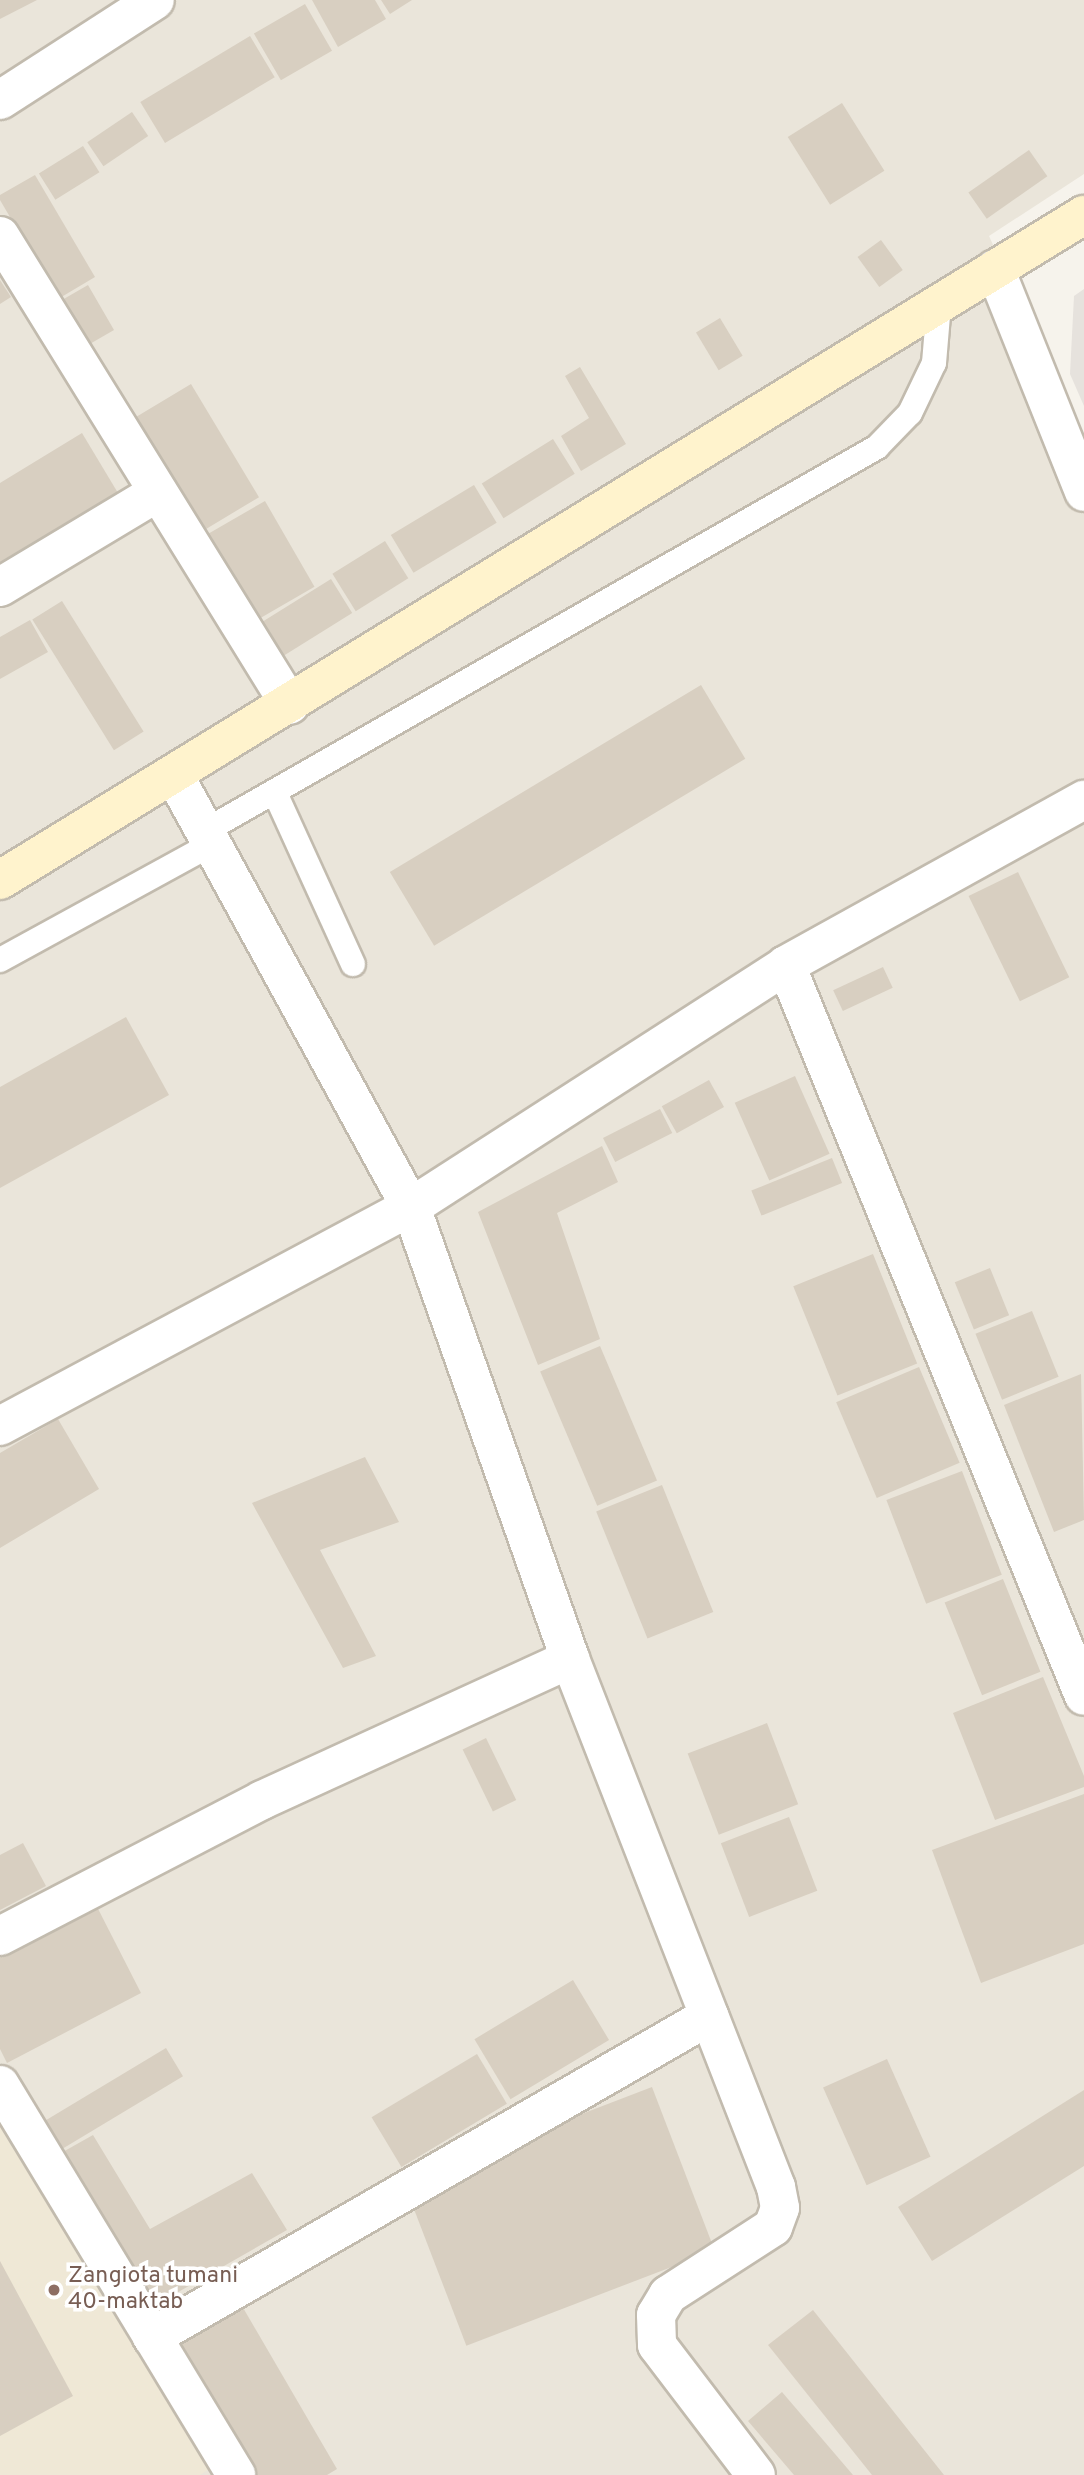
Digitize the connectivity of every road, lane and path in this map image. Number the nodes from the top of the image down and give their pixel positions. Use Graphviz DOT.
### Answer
graph roads {
  1 [pos="155,0"];
  2 [pos="0,100"];
  3 [pos="1084,215"];
  4 [pos="0,236"];
  5 [pos="995,269"];
  6 [pos="939,304"];
  7 [pos="158,492"];
  8 [pos="1084,492"];
  9 [pos="0,587"];
  10 [pos="290,705"];
  11 [pos="174,775"];
  12 [pos="275,793"];
  13 [pos="1084,800"];
  14 [pos="208,837"];
  15 [pos="0,880"];
  16 [pos="0,960"];
  17 [pos="353,964"];
  18 [pos="786,965"];
  19 [pos="411,1207"];
  20 [pos="0,1426"];
  21 [pos="569,1659"];
  22 [pos="1084,1696"];
  23 [pos="0,1936"];
  24 [pos="709,2016"];
  25 [pos="0,2085"];
  26 [pos="152,2337"];
  27 [pos="236,2475"];
  28 [pos="757,2475"];
  1 -- 2 [label="street"];
  3 -- 5 [label="main road"];
  4 -- 7 [label="street"];
  5 -- 6 [label="main road"];
  5 -- 8 [label="street"];
  6 -- 10 [label="main road"];
  6 -- 12 [label="lane"];
  7 -- 9 [label="street"];
  7 -- 10 [label="street"];
  10 -- 11 [label="main road"];
  11 -- 14 [label="street"];
  11 -- 15 [label="main road"];
  12 -- 14 [label="lane"];
  12 -- 17 [label="lane"];
  13 -- 18 [label="street"];
  14 -- 16 [label="lane"];
  14 -- 19 [label="street"];
  18 -- 19 [label="street"];
  18 -- 22 [label="street"];
  19 -- 20 [label="street"];
  19 -- 21 [label="street"];
  21 -- 23 [label="street"];
  21 -- 24 [label="street"];
  24 -- 26 [label="street"];
  24 -- 28 [label="street"];
  25 -- 26 [label="street"];
  26 -- 27 [label="street"];
}
